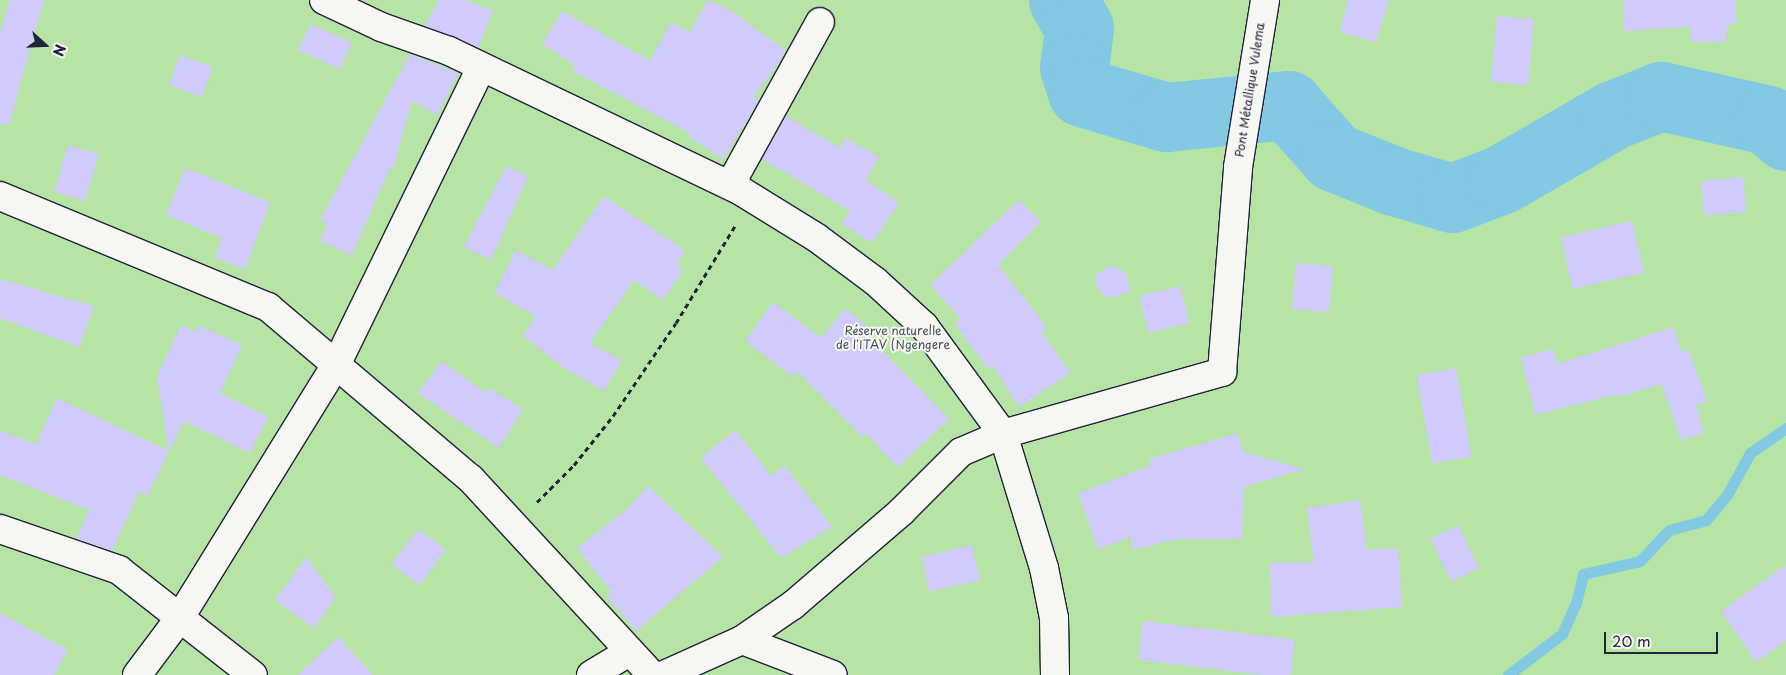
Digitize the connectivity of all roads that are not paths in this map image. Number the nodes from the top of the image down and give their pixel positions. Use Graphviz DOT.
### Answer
graph roads {
  1 [pos="324,0"];
  2 [pos="1264,7"];
  3 [pos="820,22"];
  4 [pos="481,68"];
  5 [pos="742,192"];
  6 [pos="0,196"];
  7 [pos="337,363"];
  8 [pos="1003,434"];
  9 [pos="0,529"];
  10 [pos="179,618"];
  11 [pos="742,640"];
  12 [pos="629,652"];
  13 [pos="137,675"];
  14 [pos="253,675"];
  15 [pos="591,675"];
  16 [pos="652,675"];
  17 [pos="664,675"];
  18 [pos="833,675"];
  19 [pos="1055,675"];
  1 -- 4 [label="street"];
  2 -- 8 [label="street, Pont Métallique Vulema"];
  3 -- 5 [label="street"];
  4 -- 5 [label="street"];
  4 -- 7 [label="street"];
  5 -- 8 [label="street"];
  6 -- 7 [label="street"];
  7 -- 10 [label="street"];
  7 -- 12 [label="street"];
  8 -- 11 [label="street"];
  8 -- 19 [label="street"];
  9 -- 10 [label="street"];
  10 -- 13 [label="street"];
  10 -- 14 [label="street"];
  11 -- 17 [label="street"];
  11 -- 18 [label="street"];
  12 -- 15 [label="street"];
  12 -- 16 [label="street"];
}
